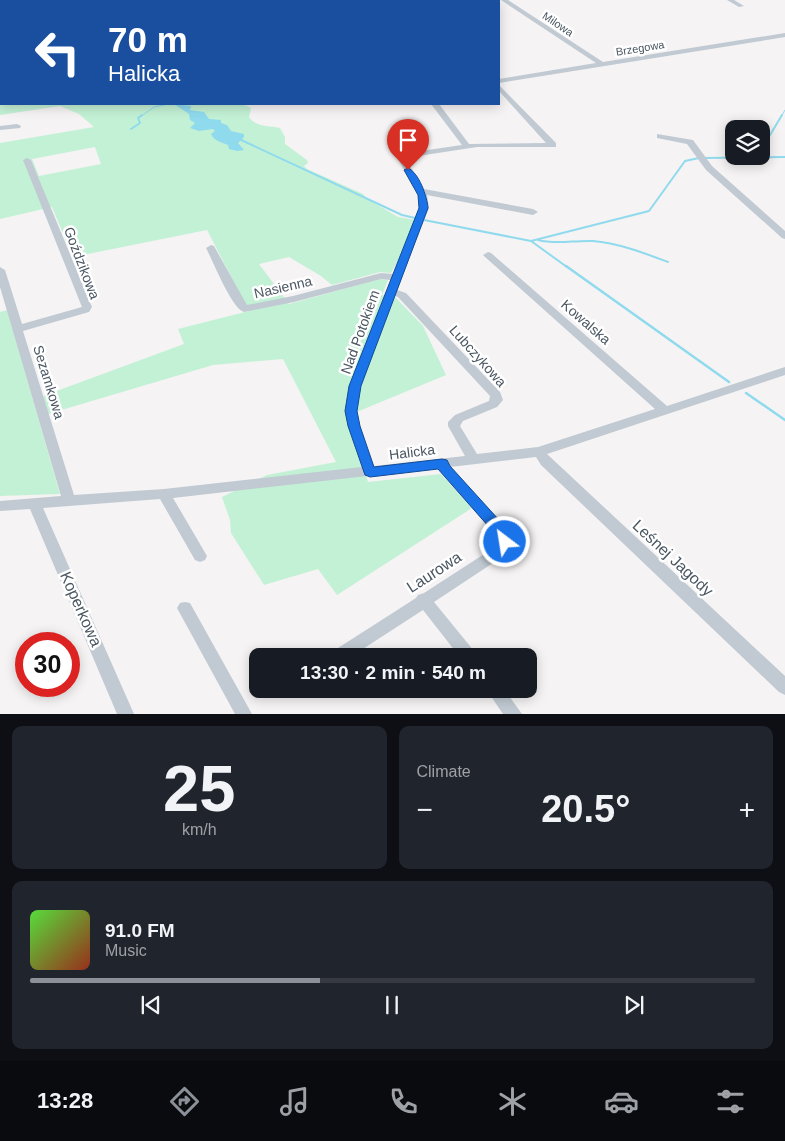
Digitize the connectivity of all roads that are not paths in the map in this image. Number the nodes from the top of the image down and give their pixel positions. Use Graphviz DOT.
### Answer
graph roads {
  1 [pos="504,0"];
  2 [pos="730,0"];
  3 [pos="741,6"];
  4 [pos="785,34"];
  5 [pos="601,64"];
  6 [pos="500,80"];
  7 [pos="500,88"];
  8 [pos="436,105"];
  9 [pos="17,126"];
  10 [pos="0,128"];
  11 [pos="662,136"];
  12 [pos="467,146"];
  13 [pos="27,160"];
  14 [pos="421,191"];
  15 [pos="533,212"];
  16 [pos="785,236"];
  17 [pos="211,248"];
  18 [pos="488,255"];
  19 [pos="0,270"];
  20 [pos="396,277"];
  21 [pos="391,291"];
  22 [pos="17,329"];
  23 [pos="785,371"];
  24 [pos="665,410"];
  25 [pos="539,452"];
  26 [pos="474,460"];
  27 [pos="442,464"];
  28 [pos="370,472"];
  29 [pos="164,494"];
  30 [pos="69,502"];
  31 [pos="35,504"];
  32 [pos="0,506"];
  33 [pos="200,556"];
  34 [pos="423,599"];
  35 [pos="185,608"];
  36 [pos="351,648"];
  37 [pos="462,648"];
  38 [pos="785,687"];
  39 [pos="501,698"];
  40 [pos="126,714"];
  41 [pos="244,714"];
  42 [pos="514,714"];
  1 -- 5 [label="street, Milowa"];
  2 -- 3 [label="street"];
  4 -- 5 [label="street, Brzegowa"];
  5 -- 6 [label="street, Brzegowa"];
  7 -- 12 [label="street, Nad Potokiem"];
  8 -- 12 [label="street"];
  9 -- 10 [label="street"];
  11 -- 16 [label="street"];
  12 -- 14 [label="street, Nad Potokiem"];
  13 -- 22 [label="street, Goździkowa"];
  14 -- 15 [label="street"];
  14 -- 20 [label="street, Nad Potokiem"];
  17 -- 20 [label="street, Nasienna"];
  18 -- 24 [label="street, Kowalska"];
  19 -- 22 [label="street, Sezamkowa"];
  20 -- 21 [label="street, Nad Potokiem"];
  21 -- 26 [label="street, Lubczykowa"];
  21 -- 28 [label="street, Nad Potokiem"];
  22 -- 30 [label="street, Sezamkowa"];
  23 -- 24 [label="street, Halicka"];
  24 -- 25 [label="street, Halicka"];
  25 -- 26 [label="street, Halicka"];
  25 -- 38 [label="street, Leśnej Jagody"];
  26 -- 27 [label="street, Halicka"];
  27 -- 28 [label="street, Halicka"];
  27 -- 34 [label="street, Laurowa"];
  28 -- 29 [label="street, Halicka"];
  29 -- 30 [label="street, Halicka"];
  29 -- 33 [label="street"];
  30 -- 31 [label="street, Halicka"];
  31 -- 32 [label="street, Halicka"];
  31 -- 40 [label="street, Koperkowa"];
  34 -- 36 [label="street, Laurowa"];
  34 -- 37 [label="street"];
  35 -- 41 [label="street"];
  39 -- 42 [label="street"];
}
